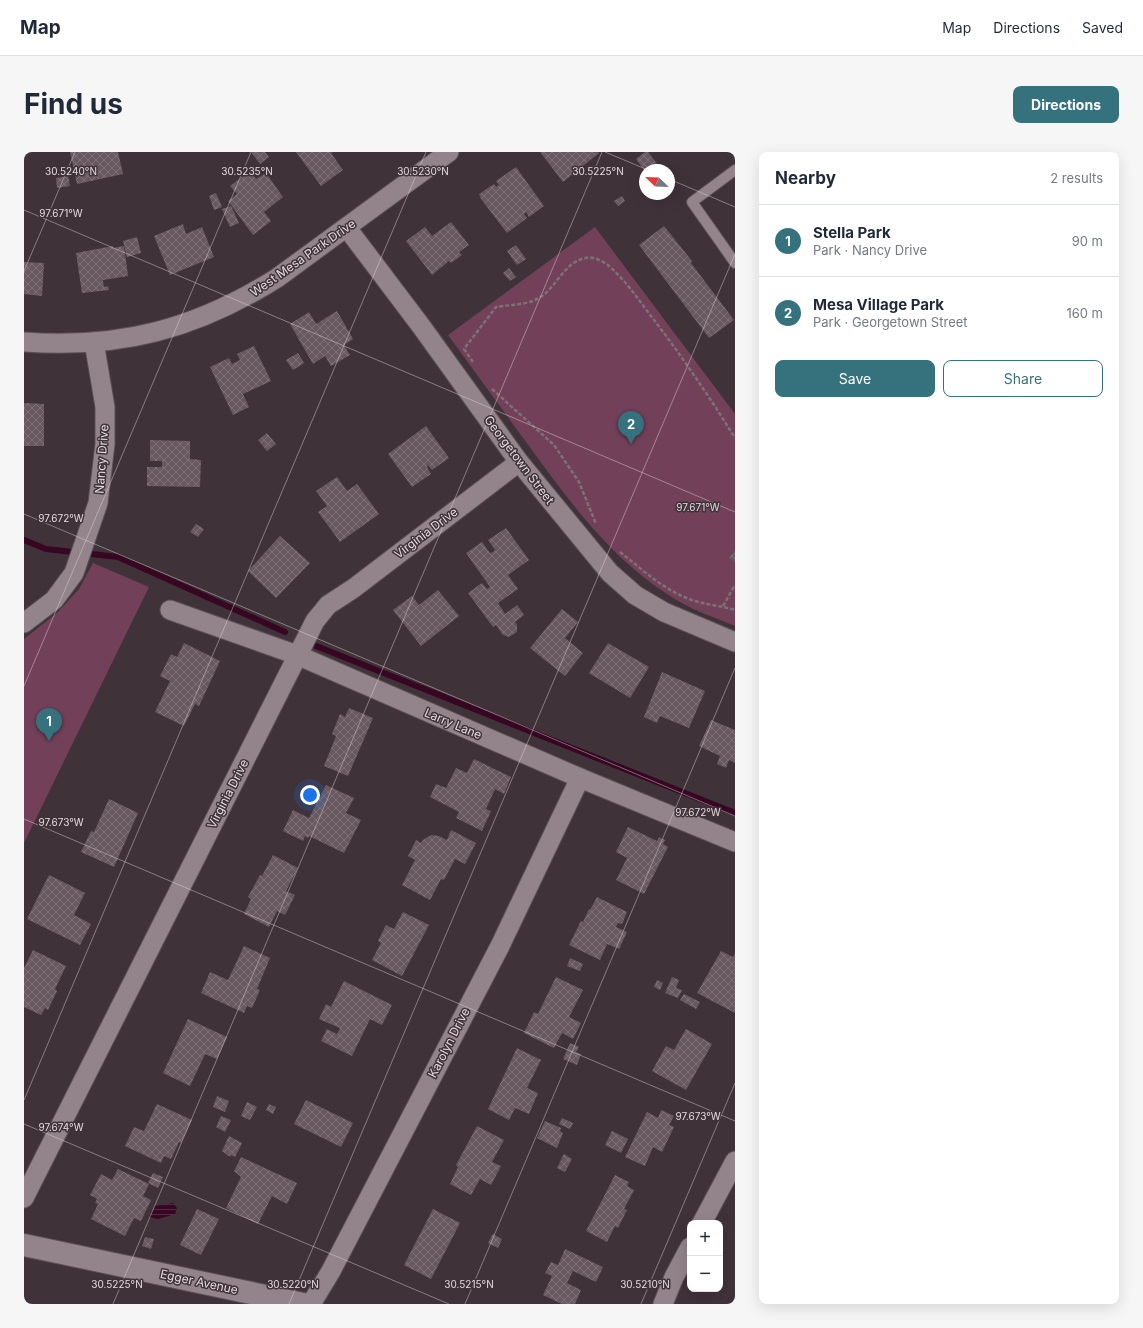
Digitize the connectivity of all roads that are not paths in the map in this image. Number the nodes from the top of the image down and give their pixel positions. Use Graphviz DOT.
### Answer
graph roads {
  1 [pos="449,152"];
  2 [pos="735,170"];
  3 [pos="347,228"];
  4 [pos="735,263"];
  5 [pos="24,342"];
  6 [pos="94,342"];
  7 [pos="519,462"];
  8 [pos="170,610"];
  9 [pos="24,623"];
  10 [pos="735,642"];
  11 [pos="297,655"];
  12 [pos="580,778"];
  13 [pos="735,842"];
  14 [pos="735,1161"];
  15 [pos="24,1198"];
  16 [pos="704,1220"];
  17 [pos="24,1245"];
  18 [pos="687,1253"];
  19 [pos="303,1304"];
  20 [pos="311,1304"];
  21 [pos="663,1304"];
  1 -- 3 [label="street, West Mesa Park Drive"];
  2 -- 4 [label="lane"];
  3 -- 6 [label="street, West Mesa Park Drive"];
  3 -- 7 [label="street, Georgetown Street"];
  5 -- 6 [label="street, West Mesa Park Drive"];
  6 -- 9 [label="street, Nancy Drive"];
  7 -- 10 [label="street, Georgetown Street"];
  7 -- 11 [label="street, Virginia Drive"];
  8 -- 11 [label="street, Larry Lane"];
  11 -- 12 [label="street, Larry Lane"];
  11 -- 15 [label="street, Virginia Drive"];
  12 -- 13 [label="street, Larry Lane"];
  12 -- 20 [label="street, Karolyn Drive"];
  14 -- 16 [label="street"];
  17 -- 19 [label="street, Egger Avenue"];
  18 -- 21 [label="street"];
}
